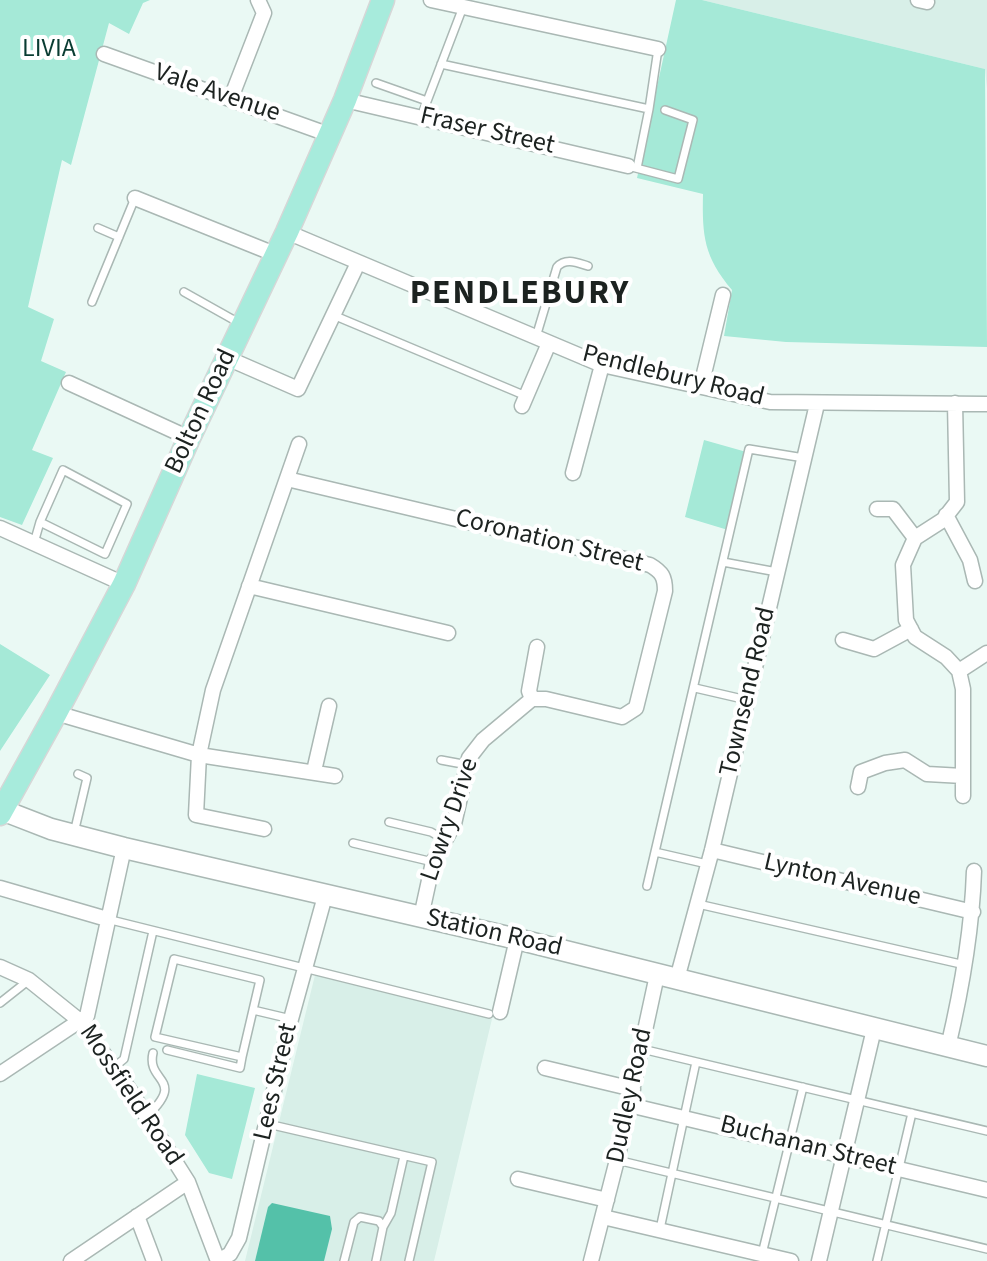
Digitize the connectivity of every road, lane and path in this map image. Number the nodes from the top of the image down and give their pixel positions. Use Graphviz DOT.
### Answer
graph roads {
  1 [pos="258,0"];
  2 [pos="383,0"];
  3 [pos="431,0"];
  4 [pos="463,7"];
  5 [pos="658,49"];
  6 [pos="104,54"];
  7 [pos="441,64"];
  8 [pos="376,83"];
  9 [pos="231,98"];
  10 [pos="345,100"];
  11 [pos="427,101"];
  12 [pos="649,109"];
  13 [pos="665,110"];
  14 [pos="421,117"];
  15 [pos="330,135"];
  16 [pos="632,167"];
  17 [pos="135,198"];
  18 [pos="98,228"];
  19 [pos="287,232"];
  20 [pos="119,237"];
  21 [pos="277,255"];
  22 [pos="358,263"];
  23 [pos="588,266"];
  24 [pos="184,292"];
  25 [pos="723,295"];
  26 [pos="92,302"];
  27 [pos="333,315"];
  28 [pos="243,325"];
  29 [pos="542,340"];
  30 [pos="227,358"];
  31 [pos="602,365"];
  32 [pos="69,383"];
  33 [pos="701,386"];
  34 [pos="524,401"];
  35 [pos="955,403"];
  36 [pos="817,404"];
  37 [pos="987,404"];
  38 [pos="189,438"];
  39 [pos="299,444"];
  40 [pos="804,458"];
  41 [pos="573,473"];
  42 [pos="287,479"];
  43 [pos="877,509"];
  44 [pos="946,515"];
  45 [pos="40,522"];
  46 [pos="0,528"];
  47 [pos="915,538"];
  48 [pos="34,543"];
  49 [pos="723,562"];
  50 [pos="777,572"];
  51 [pos="975,581"];
  52 [pos="124,584"];
  53 [pos="249,586"];
  54 [pos="911,629"];
  55 [pos="448,633"];
  56 [pos="843,640"];
  57 [pos="537,647"];
  58 [pos="987,653"];
  59 [pos="959,671"];
  60 [pos="695,688"];
  61 [pos="532,699"];
  62 [pos="747,700"];
  63 [pos="329,706"];
  64 [pos="56,713"];
  65 [pos="199,755"];
  66 [pos="441,760"];
  67 [pos="468,765"];
  68 [pos="314,771"];
  69 [pos="858,773"];
  70 [pos="78,774"];
  71 [pos="335,776"];
  72 [pos="963,776"];
  73 [pos="963,796"];
  74 [pos="1,811"];
  75 [pos="389,822"];
  76 [pos="264,829"];
  77 [pos="74,835"];
  78 [pos="445,840"];
  79 [pos="353,843"];
  80 [pos="124,848"];
  81 [pos="655,852"];
  82 [pos="710,857"];
  83 [pos="433,862"];
  84 [pos="974,871"];
  85 [pos="647,886"];
  86 [pos="0,888"];
  87 [pos="325,896"];
  88 [pos="698,904"];
  89 [pos="973,912"];
  90 [pos="421,917"];
  91 [pos="107,919"];
  92 [pos="153,931"];
  93 [pos="517,939"];
  94 [pos="966,965"];
  95 [pos="0,967"];
  96 [pos="305,969"];
  97 [pos="667,977"];
  98 [pos="29,980"];
  99 [pos="0,1003"];
  100 [pos="253,1010"];
  101 [pos="494,1013"];
  102 [pos="291,1019"];
  103 [pos="80,1021"];
  104 [pos="874,1029"];
  105 [pos="948,1047"];
  106 [pos="642,1049"];
  107 [pos="167,1050"];
  108 [pos="153,1053"];
  109 [pos="987,1056"];
  110 [pos="242,1057"];
  111 [pos="696,1062"];
  112 [pos="113,1068"];
  113 [pos="545,1068"];
  114 [pos="0,1074"];
  115 [pos="803,1087"];
  116 [pos="633,1089"];
  117 [pos="859,1099"];
  118 [pos="629,1105"];
  119 [pos="912,1113"];
  120 [pos="146,1116"];
  121 [pos="683,1117"];
  122 [pos="268,1124"];
  123 [pos="987,1131"];
  124 [pos="790,1143"];
  125 [pos="404,1156"];
  126 [pos="844,1156"];
  127 [pos="617,1160"];
  128 [pos="899,1169"];
  129 [pos="672,1173"];
  130 [pos="518,1179"];
  131 [pos="188,1182"];
  132 [pos="987,1190"];
  133 [pos="776,1198"];
  134 [pos="607,1200"];
  135 [pos="830,1212"];
  136 [pos="137,1216"];
  137 [pos="603,1217"];
  138 [pos="886,1225"];
  139 [pos="383,1227"];
  140 [pos="660,1229"];
  141 [pos="987,1249"];
  142 [pos="93,1254"];
  143 [pos="762,1254"];
  144 [pos="71,1261"];
  145 [pos="154,1261"];
  146 [pos="218,1261"];
  147 [pos="344,1261"];
  148 [pos="376,1261"];
  149 [pos="409,1261"];
  150 [pos="591,1261"];
  151 [pos="791,1261"];
  152 [pos="819,1261"];
  153 [pos="877,1261"];
  1 -- 9 [label="street"];
  2 -- 10 [label="main road, Bolton Road"];
  3 -- 4 [label="street"];
  4 -- 5 [label="street"];
  4 -- 7 [label="lane"];
  5 -- 12 [label="lane"];
  6 -- 9 [label="street, Vale Avenue"];
  7 -- 11 [label="lane"];
  7 -- 12 [label="lane"];
  8 -- 11 [label="lane"];
  9 -- 15 [label="street, Vale Avenue"];
  10 -- 14 [label="street, Fraser Street"];
  10 -- 15 [label="main road, Bolton Road"];
  11 -- 14 [label="lane"];
  12 -- 16 [label="lane"];
  13 -- 16 [label="lane"];
  14 -- 16 [label="street, Fraser Street"];
  15 -- 19 [label="main road, Bolton Road"];
  17 -- 20 [label="lane"];
  17 -- 21 [label="street"];
  18 -- 20 [label="lane"];
  19 -- 21 [label="main road, Bolton Road"];
  19 -- 22 [label="street, Pendlebury Road"];
  20 -- 26 [label="lane"];
  21 -- 28 [label="main road, Bolton Road"];
  22 -- 27 [label="street"];
  22 -- 29 [label="street, Pendlebury Road"];
  23 -- 29 [label="lane"];
  24 -- 28 [label="lane"];
  25 -- 33 [label="street"];
  27 -- 30 [label="street"];
  27 -- 34 [label="lane"];
  28 -- 30 [label="main road, Bolton Road"];
  29 -- 31 [label="street, Pendlebury Road"];
  29 -- 34 [label="street"];
  30 -- 38 [label="main road, Bolton Road"];
  31 -- 33 [label="street, Pendlebury Road"];
  31 -- 41 [label="street"];
  32 -- 38 [label="street"];
  33 -- 36 [label="street, Pendlebury Road"];
  35 -- 36 [label="street, Pendlebury Road"];
  35 -- 37 [label="street, Pendlebury Road"];
  35 -- 44 [label="street"];
  36 -- 40 [label="street, Townsend Road"];
  38 -- 52 [label="main road, Bolton Road"];
  39 -- 42 [label="street"];
  40 -- 49 [label="lane"];
  40 -- 50 [label="street, Townsend Road"];
  42 -- 53 [label="street"];
  42 -- 61 [label="street, Coronation Street"];
  43 -- 47 [label="street"];
  44 -- 47 [label="street"];
  44 -- 51 [label="street"];
  45 -- 45 [label="lane"];
  45 -- 48 [label="lane"];
  46 -- 48 [label="street"];
  47 -- 54 [label="street"];
  48 -- 52 [label="street"];
  49 -- 50 [label="lane"];
  49 -- 60 [label="lane"];
  50 -- 62 [label="street, Townsend Road"];
  52 -- 64 [label="main road, Bolton Road"];
  53 -- 55 [label="street"];
  53 -- 65 [label="street"];
  54 -- 56 [label="street"];
  54 -- 59 [label="street"];
  57 -- 61 [label="street"];
  58 -- 59 [label="street"];
  59 -- 72 [label="street"];
  60 -- 62 [label="lane"];
  60 -- 81 [label="lane"];
  61 -- 67 [label="street, Lowry Drive"];
  62 -- 82 [label="street, Townsend Road"];
  63 -- 68 [label="street"];
  64 -- 65 [label="street"];
  64 -- 74 [label="main road, Bolton Road"];
  65 -- 68 [label="street"];
  65 -- 76 [label="street"];
  66 -- 67 [label="lane"];
  67 -- 78 [label="street, Lowry Drive"];
  68 -- 71 [label="street"];
  69 -- 72 [label="street"];
  70 -- 77 [label="lane"];
  72 -- 73 [label="street"];
  74 -- 77 [label="main road, Station Road"];
  75 -- 78 [label="lane"];
  77 -- 80 [label="main road, Station Road"];
  78 -- 83 [label="street, Lowry Drive"];
  79 -- 83 [label="lane"];
  80 -- 87 [label="main road, Station Road"];
  80 -- 91 [label="street"];
  81 -- 82 [label="lane"];
  81 -- 85 [label="lane"];
  82 -- 88 [label="street, Townsend Road"];
  82 -- 89 [label="street, Lynton Avenue"];
  83 -- 90 [label="street, Lowry Drive"];
  84 -- 89 [label="street"];
  86 -- 91 [label="street"];
  87 -- 90 [label="main road, Station Road"];
  87 -- 96 [label="street, Lees Street"];
  88 -- 94 [label="lane"];
  88 -- 97 [label="street, Townsend Road"];
  89 -- 94 [label="street"];
  90 -- 93 [label="main road, Station Road"];
  91 -- 92 [label="lane"];
  91 -- 103 [label="street"];
  92 -- 96 [label="lane"];
  92 -- 112 [label="lane"];
  93 -- 97 [label="main road, Station Road"];
  93 -- 101 [label="street"];
  94 -- 105 [label="street"];
  95 -- 98 [label="street, Mossfield Road"];
  96 -- 101 [label="lane"];
  96 -- 102 [label="street, Lees Street"];
  97 -- 104 [label="main road, Station Road"];
  97 -- 106 [label="street, Dudley Road"];
  98 -- 99 [label="lane"];
  98 -- 103 [label="street, Mossfield Road"];
  100 -- 102 [label="lane"];
  100 -- 110 [label="lane"];
  100 -- 110 [label="lane"];
  102 -- 122 [label="street, Lees Street"];
  103 -- 112 [label="street, Mossfield Road"];
  103 -- 114 [label="street"];
  104 -- 105 [label="main road, Station Road"];
  104 -- 117 [label="street"];
  105 -- 109 [label="main road, Station Road"];
  106 -- 111 [label="lane"];
  106 -- 116 [label="street, Dudley Road"];
  107 -- 110 [label="lane"];
  108 -- 120 [label="lane"];
  111 -- 115 [label="lane"];
  111 -- 121 [label="lane"];
  112 -- 120 [label="street, Mossfield Road"];
  113 -- 116 [label="street"];
  115 -- 117 [label="lane"];
  115 -- 124 [label="lane"];
  116 -- 118 [label="street, Dudley Road"];
  117 -- 119 [label="lane"];
  117 -- 126 [label="street"];
  118 -- 121 [label="street, Buchanan Street"];
  118 -- 127 [label="street, Dudley Road"];
  119 -- 123 [label="lane"];
  119 -- 128 [label="lane"];
  120 -- 131 [label="street, Mossfield Road"];
  121 -- 124 [label="street, Buchanan Street"];
  121 -- 129 [label="lane"];
  122 -- 125 [label="lane"];
  122 -- 146 [label="street, Lees Street"];
  124 -- 126 [label="street, Buchanan Street"];
  124 -- 133 [label="lane"];
  125 -- 139 [label="lane"];
  125 -- 149 [label="lane"];
  126 -- 128 [label="street, Buchanan Street"];
  126 -- 135 [label="street"];
  127 -- 129 [label="lane"];
  127 -- 134 [label="street, Dudley Road"];
  128 -- 132 [label="street, Buchanan Street"];
  128 -- 138 [label="lane"];
  129 -- 133 [label="lane"];
  129 -- 140 [label="lane"];
  130 -- 134 [label="street"];
  131 -- 136 [label="street"];
  131 -- 146 [label="street, Mossfield Road"];
  133 -- 135 [label="lane"];
  133 -- 143 [label="lane"];
  134 -- 137 [label="street, Dudley Road"];
  135 -- 138 [label="lane"];
  135 -- 152 [label="street"];
  136 -- 142 [label="street"];
  136 -- 145 [label="street"];
  137 -- 140 [label="street"];
  137 -- 150 [label="street, Dudley Road"];
  138 -- 141 [label="lane"];
  138 -- 153 [label="lane"];
  139 -- 147 [label="lane"];
  139 -- 148 [label="lane"];
  140 -- 143 [label="street"];
  142 -- 144 [label="street"];
  143 -- 151 [label="street"];
}
